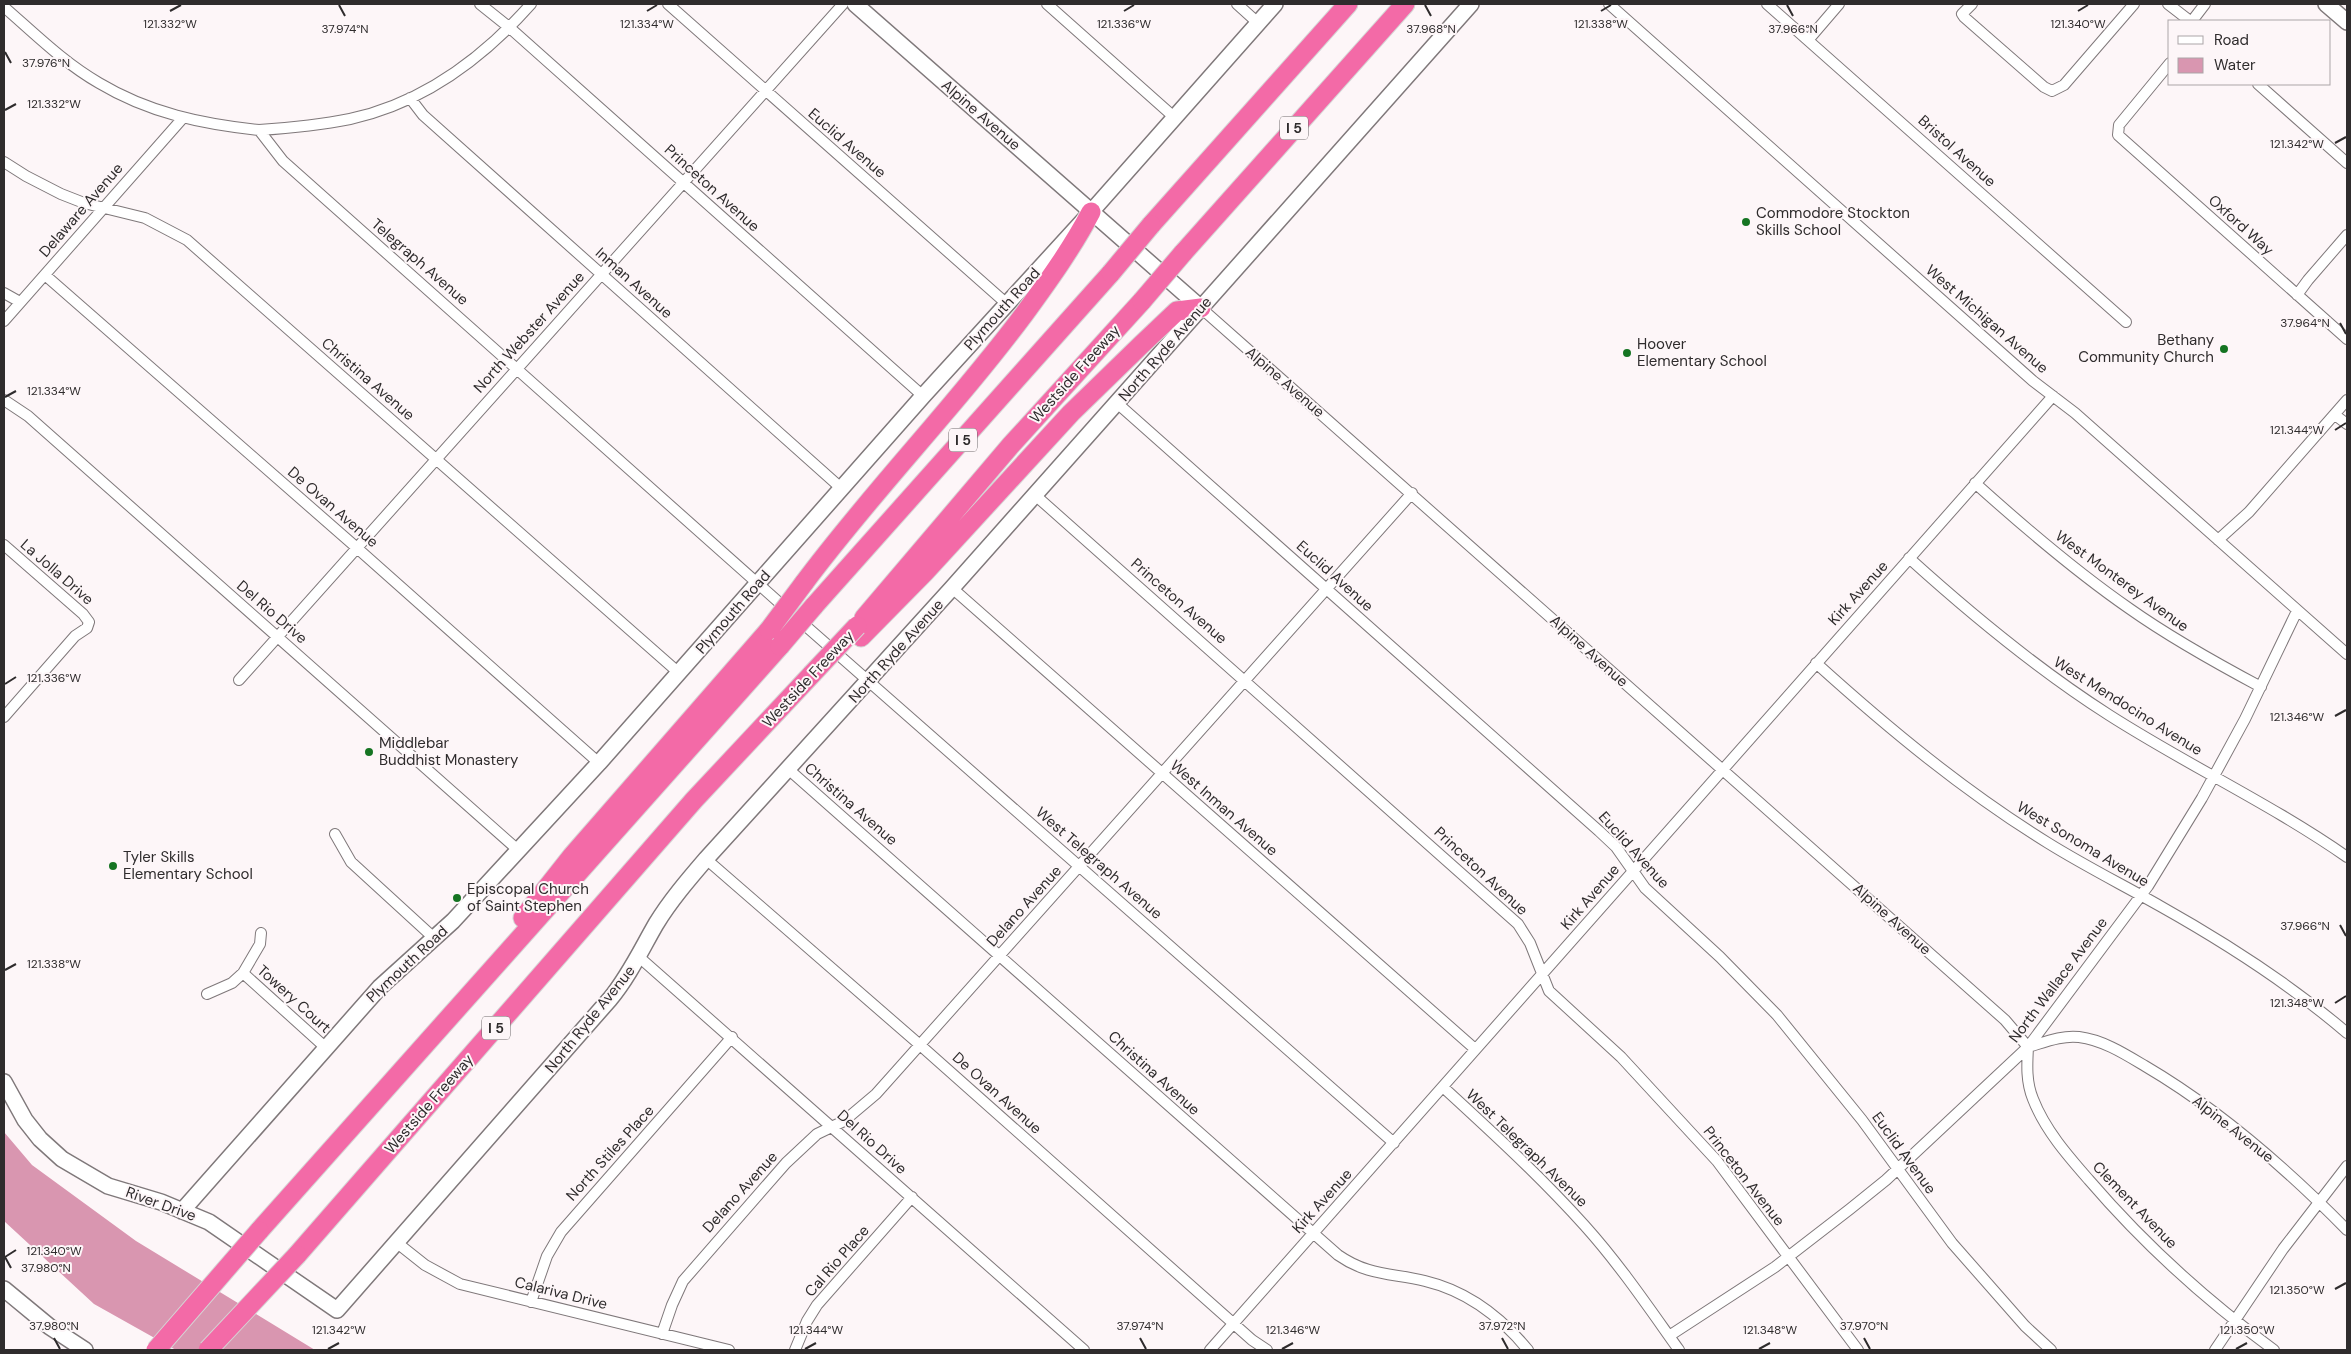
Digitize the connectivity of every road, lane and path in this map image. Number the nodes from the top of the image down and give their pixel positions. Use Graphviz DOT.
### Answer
graph roads {
  1 [pos="480,4"];
  2 [pos="531,4"];
  3 [pos="668,4"];
  4 [pos="843,4"];
  5 [pos="855,4"];
  6 [pos="1047,4"];
  7 [pos="1237,4"];
  8 [pos="1275,4"];
  9 [pos="1348,4"];
  10 [pos="1405,4"];
  11 [pos="1471,4"];
  12 [pos="1608,4"];
  13 [pos="1767,4"];
  14 [pos="1839,4"];
  15 [pos="1972,4"];
  16 [pos="2134,4"];
  17 [pos="2168,4"];
  18 [pos="2205,4"];
  19 [pos="2326,4"];
  20 [pos="4,6"];
  21 [pos="2190,20"];
  22 [pos="2192,20"];
  23 [pos="2347,22"];
  24 [pos="1258,23"];
  25 [pos="510,28"];
  26 [pos="1809,39"];
  27 [pos="2168,65"];
  28 [pos="2259,85"];
  29 [pos="765,90"];
  30 [pos="410,98"];
  31 [pos="1174,117"];
  32 [pos="182,119"];
  33 [pos="259,130"];
  34 [pos="4,162"];
  35 [pos="2347,163"];
  36 [pos="683,182"];
  37 [pos="103,208"];
  38 [pos="1091,212"];
  39 [pos="2347,235"];
  40 [pos="601,274"];
  41 [pos="45,275"];
  42 [pos="4,293"];
  43 [pos="2297,295"];
  44 [pos="20,302"];
  45 [pos="1007,304"];
  46 [pos="1201,308"];
  47 [pos="4,321"];
  48 [pos="2126,322"];
  49 [pos="2347,339"];
  50 [pos="518,368"];
  51 [pos="923,396"];
  52 [pos="2053,396"];
  53 [pos="4,400"];
  54 [pos="2347,400"];
  55 [pos="1117,403"];
  56 [pos="2335,415"];
  57 [pos="2347,424"];
  58 [pos="437,459"];
  59 [pos="1975,483"];
  60 [pos="841,488"];
  61 [pos="1412,493"];
  62 [pos="1035,495"];
  63 [pos="2218,540"];
  64 [pos="4,545"];
  65 [pos="358,548"];
  66 [pos="1909,558"];
  67 [pos="758,583"];
  68 [pos="952,588"];
  69 [pos="1328,589"];
  70 [pos="783,606"];
  71 [pos="2298,611"];
  72 [pos="859,631"];
  73 [pos="278,637"];
  74 [pos="2347,654"];
  75 [pos="1816,663"];
  76 [pos="679,673"];
  77 [pos="239,680"];
  78 [pos="869,680"];
  79 [pos="1246,680"];
  80 [pos="2261,687"];
  81 [pos="4,717"];
  82 [pos="599,763"];
  83 [pos="787,768"];
  84 [pos="1723,769"];
  85 [pos="1163,774"];
  86 [pos="2214,777"];
  87 [pos="335,834"];
  88 [pos="518,850"];
  89 [pos="2347,856"];
  90 [pos="706,859"];
  91 [pos="1080,866"];
  92 [pos="1633,871"];
  93 [pos="2140,896"];
  94 [pos="261,934"];
  95 [pos="434,938"];
  96 [pos="1000,956"];
  97 [pos="639,957"];
  98 [pos="244,973"];
  99 [pos="1542,975"];
  100 [pos="207,994"];
  101 [pos="2347,1033"];
  102 [pos="732,1038"];
  103 [pos="920,1045"];
  104 [pos="325,1047"];
  105 [pos="2028,1047"];
  106 [pos="1475,1050"];
  107 [pos="4,1082"];
  108 [pos="388,1087"];
  109 [pos="1444,1088"];
  110 [pos="832,1127"];
  111 [pos="1394,1143"];
  112 [pos="2347,1166"];
  113 [pos="1897,1168"];
  114 [pos="912,1198"];
  115 [pos="2320,1202"];
  116 [pos="182,1211"];
  117 [pos="2347,1230"];
  118 [pos="1313,1234"];
  119 [pos="396,1242"];
  120 [pos="1788,1257"];
  121 [pos="4,1289"];
  122 [pos="531,1302"];
  123 [pos="337,1310"];
  124 [pos="2235,1321"];
  125 [pos="1234,1323"];
  126 [pos="662,1334"];
  127 [pos="1669,1336"];
  128 [pos="85,1350"];
  129 [pos="156,1350"];
  130 [pos="208,1350"];
  131 [pos="730,1350"];
  132 [pos="795,1350"];
  133 [pos="1084,1350"];
  134 [pos="1210,1350"];
  135 [pos="1267,1350"];
  136 [pos="1528,1350"];
  137 [pos="1680,1350"];
  138 [pos="1858,1350"];
  139 [pos="2051,1350"];
  140 [pos="2215,1350"];
  141 [pos="2274,1350"];
  1 -- 25 [label="street, Princeton Avenue"];
  2 -- 25 [label="street"];
  3 -- 29 [label="street, Euclid Avenue"];
  4 -- 29 [label="street, North Webster Avenue"];
  5 -- 38 [label="street, Alpine Avenue"];
  6 -- 31 [label="street"];
  7 -- 24 [label="street"];
  8 -- 24 [label="street, Plymouth Road"];
  9 -- 108 [label="highway, I 5, bridge"];
  10 -- 72 [label="highway, Westside Freeway / I 5, bridge"];
  11 -- 46 [label="street, North Ryde Avenue"];
  12 -- 52 [label="street, West Michigan Avenue"];
  13 -- 26 [label="street, Bristol Avenue"];
  14 -- 26 [label="street"];
  15 -- 16 [label="street"];
  17 -- 21 [label="street"];
  18 -- 22 [label="street"];
  19 -- 23 [label="street"];
  20 -- 32 [label="street"];
  24 -- 31 [label="street, Plymouth Road"];
  25 -- 30 [label="street"];
  25 -- 36 [label="street, Princeton Avenue"];
  26 -- 48 [label="street, Bristol Avenue"];
  27 -- 43 [label="street, Oxford Way"];
  28 -- 35 [label="street"];
  29 -- 36 [label="street, North Webster Avenue"];
  29 -- 45 [label="street, Euclid Avenue"];
  30 -- 33 [label="street"];
  30 -- 40 [label="street, Inman Avenue"];
  31 -- 38 [label="street, Plymouth Road"];
  32 -- 33 [label="street"];
  32 -- 37 [label="street, Delaware Avenue"];
  33 -- 50 [label="street, Telegraph Avenue"];
  34 -- 37 [label="street, Christina Avenue"];
  36 -- 40 [label="street, North Webster Avenue"];
  36 -- 51 [label="street, Princeton Avenue"];
  37 -- 41 [label="street, Delaware Avenue"];
  37 -- 58 [label="street, Christina Avenue"];
  38 -- 45 [label="street, Plymouth Road"];
  38 -- 46 [label="street, Alpine Avenue"];
  38 -- 108 [label="highway, bridge"];
  39 -- 43 [label="street"];
  40 -- 50 [label="street, North Webster Avenue"];
  40 -- 60 [label="street, Inman Avenue"];
  41 -- 44 [label="street, Delaware Avenue"];
  41 -- 65 [label="street, De Ovan Avenue"];
  42 -- 44 [label="street"];
  43 -- 49 [label="street, Oxford Way"];
  44 -- 47 [label="street, Delaware Avenue"];
  45 -- 51 [label="street, Plymouth Road"];
  46 -- 55 [label="street, North Ryde Avenue"];
  46 -- 61 [label="street, Alpine Avenue"];
  46 -- 72 [label="highway"];
  50 -- 58 [label="street, North Webster Avenue"];
  50 -- 67 [label="street, Telegraph Avenue"];
  51 -- 60 [label="street, Plymouth Road"];
  52 -- 59 [label="street, Kirk Avenue"];
  52 -- 63 [label="street, West Michigan Avenue"];
  53 -- 73 [label="street, Del Rio Drive"];
  54 -- 56 [label="street"];
  55 -- 62 [label="street, North Ryde Avenue"];
  55 -- 69 [label="street, Euclid Avenue"];
  56 -- 57 [label="street"];
  56 -- 63 [label="street"];
  58 -- 65 [label="street, North Webster Avenue"];
  58 -- 76 [label="street, Christina Avenue"];
  59 -- 66 [label="street, Kirk Avenue"];
  59 -- 80 [label="street, West Monterey Avenue"];
  60 -- 67 [label="street, Plymouth Road"];
  61 -- 69 [label="street, Delano Avenue"];
  61 -- 84 [label="street, Alpine Avenue"];
  62 -- 68 [label="street, North Ryde Avenue"];
  62 -- 79 [label="street, Princeton Avenue"];
  63 -- 71 [label="street, West Michigan Avenue"];
  64 -- 81 [label="street, La Jolla Drive"];
  65 -- 73 [label="street, North Webster Avenue"];
  65 -- 82 [label="street, De Ovan Avenue"];
  66 -- 75 [label="street, Kirk Avenue"];
  66 -- 86 [label="street, West Mendocino Avenue"];
  67 -- 70 [label="street, Telegraph Avenue"];
  67 -- 76 [label="street, Plymouth Road"];
  68 -- 78 [label="street, North Ryde Avenue"];
  68 -- 85 [label="street, West Inman Avenue"];
  69 -- 79 [label="street, Delano Avenue"];
  69 -- 92 [label="street, Euclid Avenue"];
  70 -- 78 [label="street, West Telegraph Avenue"];
  71 -- 74 [label="street, West Michigan Avenue"];
  71 -- 80 [label="street, North Wallace Avenue"];
  72 -- 130 [label="highway, Westside Freeway / I 5, bridge"];
  73 -- 77 [label="street, North Webster Avenue"];
  73 -- 88 [label="street, Del Rio Drive"];
  75 -- 84 [label="street, Kirk Avenue"];
  75 -- 93 [label="street, West Sonoma Avenue"];
  76 -- 82 [label="street, Plymouth Road"];
  78 -- 83 [label="street, North Ryde Avenue"];
  78 -- 91 [label="street, West Telegraph Avenue"];
  79 -- 85 [label="street, Delano Avenue"];
  79 -- 99 [label="street, Princeton Avenue"];
  80 -- 86 [label="street, North Wallace Avenue"];
  82 -- 88 [label="street, Plymouth Road"];
  83 -- 90 [label="street, North Ryde Avenue"];
  83 -- 96 [label="street, Christina Avenue"];
  84 -- 92 [label="street, Kirk Avenue"];
  84 -- 105 [label="street, Alpine Avenue"];
  85 -- 91 [label="street, Delano Avenue"];
  85 -- 106 [label="street, West Inman Avenue"];
  86 -- 89 [label="street, West Mendocino Avenue"];
  86 -- 93 [label="street, North Wallace Avenue"];
  87 -- 95 [label="street"];
  88 -- 95 [label="street, Plymouth Road"];
  90 -- 97 [label="street, North Ryde Avenue"];
  90 -- 103 [label="street, De Ovan Avenue"];
  91 -- 96 [label="street, Delano Avenue"];
  91 -- 111 [label="street, West Telegraph Avenue"];
  92 -- 99 [label="street, Kirk Avenue"];
  92 -- 113 [label="street, Euclid Avenue"];
  93 -- 101 [label="street, West Sonoma Avenue"];
  93 -- 105 [label="street, North Wallace Avenue"];
  94 -- 98 [label="street, Towery Court"];
  95 -- 104 [label="street, Plymouth Road"];
  96 -- 103 [label="street, Delano Avenue"];
  96 -- 118 [label="street, Christina Avenue"];
  97 -- 102 [label="street, Del Rio Drive"];
  97 -- 119 [label="street, North Ryde Avenue"];
  98 -- 100 [label="street, Towery Court"];
  98 -- 104 [label="street, Towery Court"];
  99 -- 106 [label="street, Kirk Avenue"];
  99 -- 120 [label="street, Princeton Avenue"];
  102 -- 110 [label="street, Del Rio Drive"];
  102 -- 122 [label="street, North Stiles Place"];
  103 -- 110 [label="street, Delano Avenue"];
  103 -- 125 [label="street, De Ovan Avenue"];
  104 -- 116 [label="street, Plymouth Road"];
  105 -- 113 [label="street, North Wallace Avenue"];
  105 -- 115 [label="street, Alpine Avenue"];
  105 -- 124 [label="street, Clement Avenue"];
  106 -- 109 [label="street, Kirk Avenue"];
  107 -- 116 [label="street, River Drive"];
  108 -- 129 [label="highway, I 5, bridge"];
  109 -- 111 [label="street, Kirk Avenue"];
  109 -- 127 [label="street, West Telegraph Avenue"];
  110 -- 114 [label="street, Del Rio Drive"];
  110 -- 126 [label="street, Delano Avenue"];
  111 -- 118 [label="street, Kirk Avenue"];
  112 -- 115 [label="street"];
  113 -- 120 [label="street, North Wallace Avenue"];
  113 -- 139 [label="street, Euclid Avenue"];
  114 -- 132 [label="street, Cal Rio Place"];
  114 -- 133 [label="street, Del Rio Drive"];
  115 -- 117 [label="street, Alpine Avenue"];
  115 -- 124 [label="street"];
  116 -- 123 [label="street, River Drive"];
  118 -- 125 [label="street, Kirk Avenue"];
  118 -- 136 [label="street, Christina Avenue"];
  119 -- 122 [label="street, Calariva Drive"];
  119 -- 123 [label="street, North Ryde Avenue"];
  120 -- 127 [label="street, North Wallace Avenue"];
  120 -- 138 [label="street, Princeton Avenue"];
  121 -- 128 [label="street"];
  122 -- 126 [label="street, Calariva Drive"];
  124 -- 140 [label="street"];
  124 -- 141 [label="street, Clement Avenue"];
  125 -- 134 [label="street, Kirk Avenue"];
  125 -- 135 [label="street, De Ovan Avenue"];
  126 -- 131 [label="street, Calariva Drive"];
  127 -- 137 [label="street, West Telegraph Avenue"];
}
